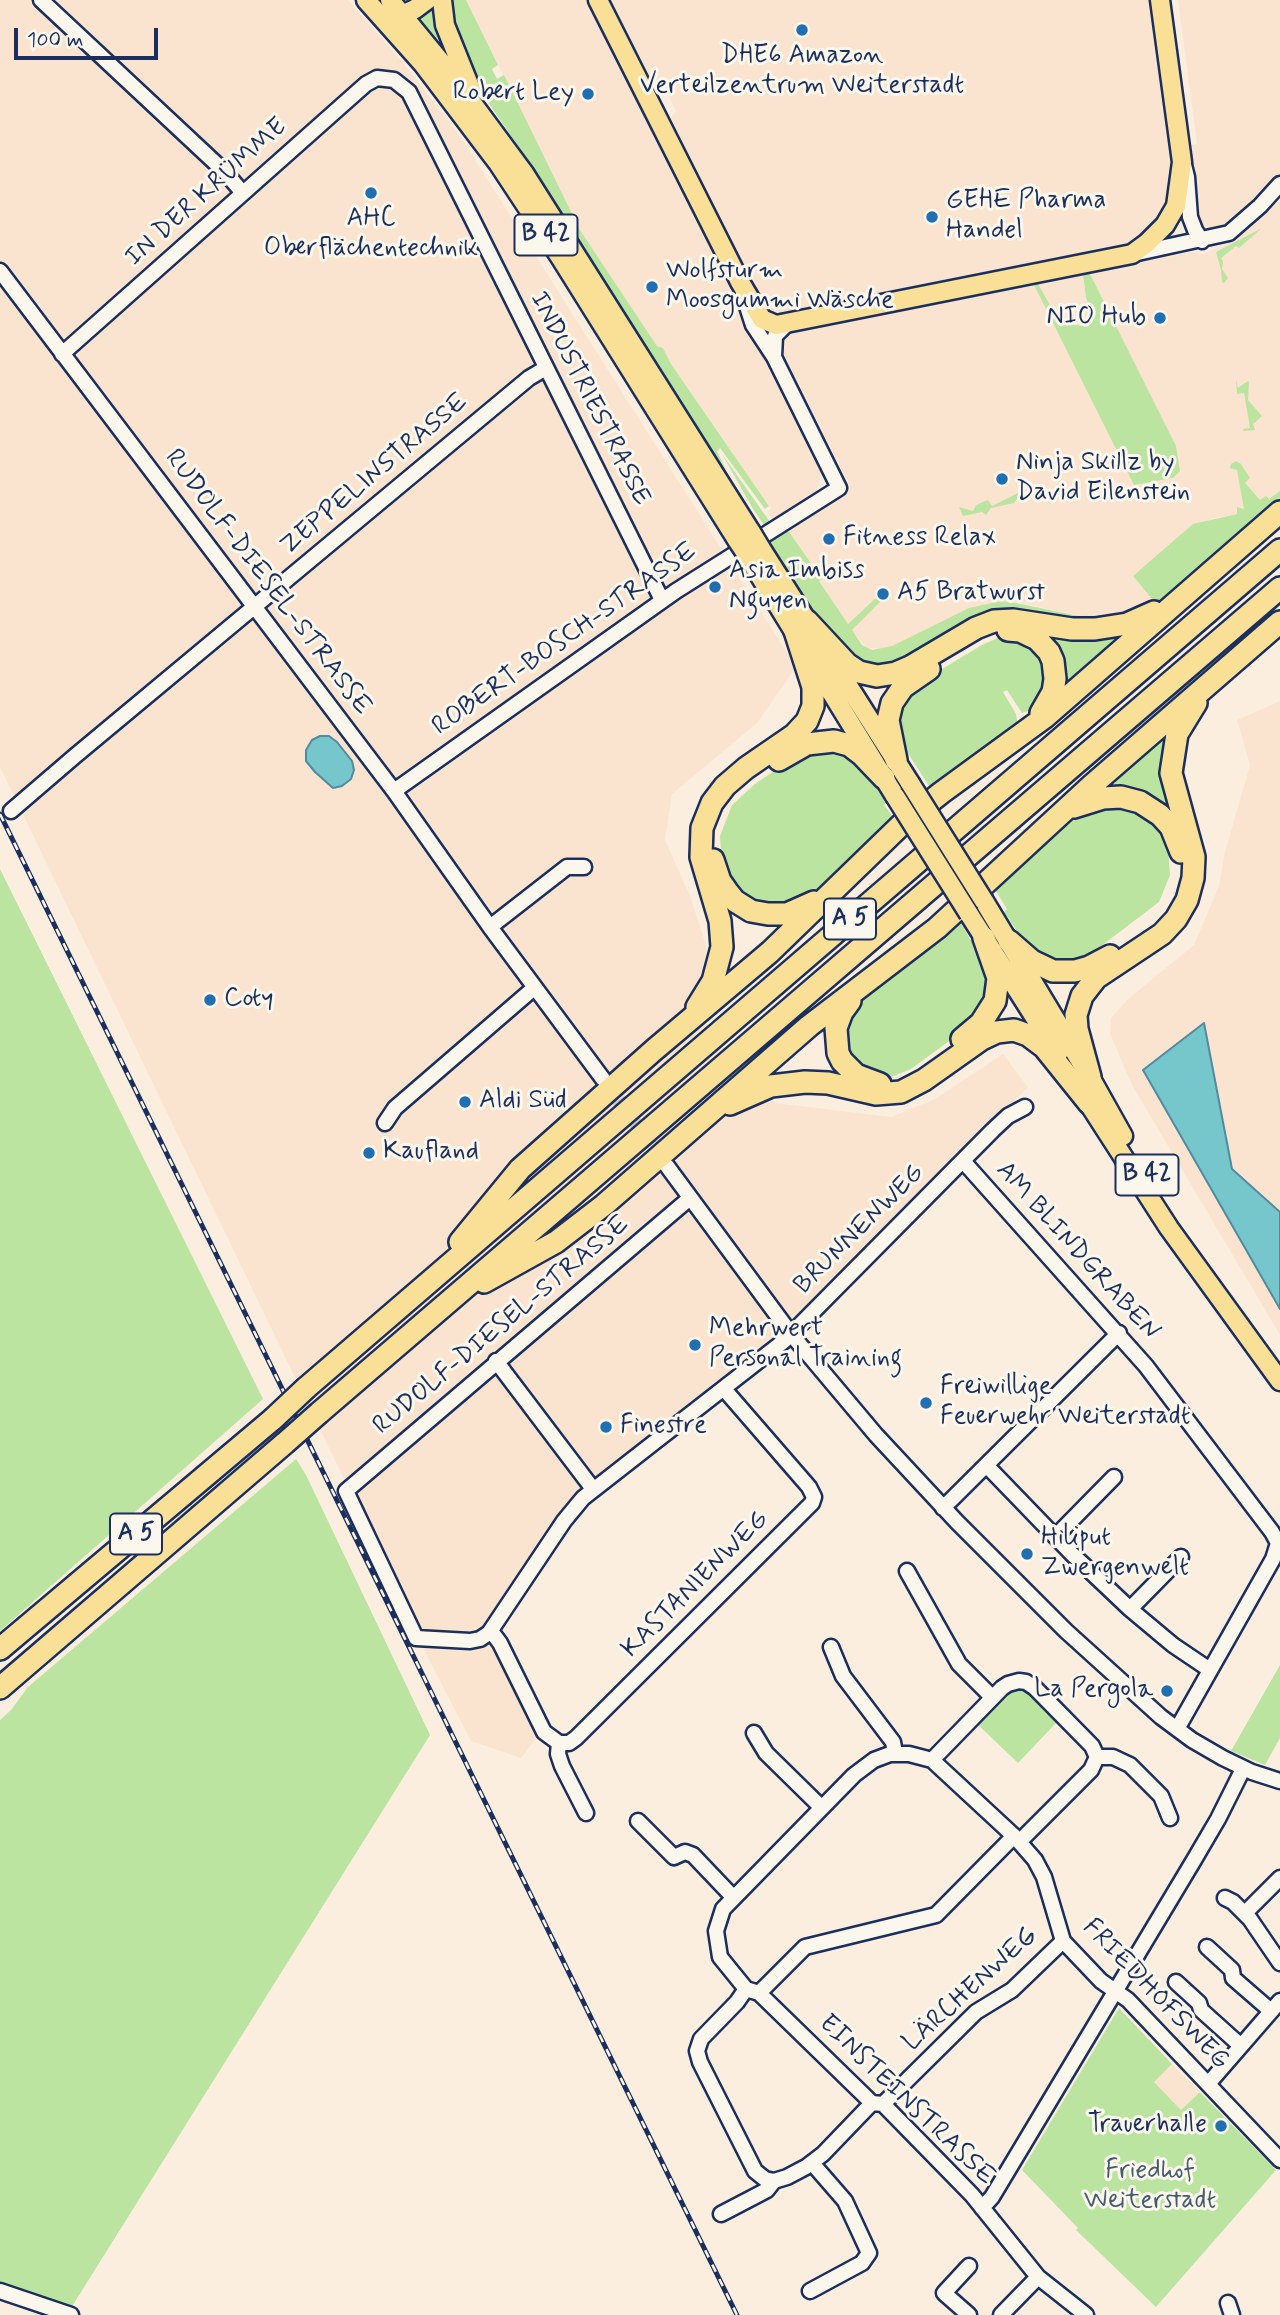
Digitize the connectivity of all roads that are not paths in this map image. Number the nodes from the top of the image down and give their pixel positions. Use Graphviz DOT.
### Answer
graph roads {
  1 [pos="41,0"];
  2 [pos="366,0"];
  3 [pos="427,0"];
  4 [pos="442,0"];
  5 [pos="600,0"];
  6 [pos="1160,0"];
  7 [pos="396,9"];
  8 [pos="388,78"];
  9 [pos="483,116"];
  10 [pos="1182,162"];
  11 [pos="1280,184"];
  12 [pos="243,193"];
  13 [pos="1202,241"];
  14 [pos="1132,254"];
  15 [pos="0,271"];
  16 [pos="740,282"];
  17 [pos="788,323"];
  18 [pos="62,354"];
  19 [pos="774,357"];
  20 [pos="546,368"];
  21 [pos="1280,512"];
  22 [pos="752,541"];
  23 [pos="1280,550"];
  24 [pos="1194,585"];
  25 [pos="1280,588"];
  26 [pos="662,600"];
  27 [pos="254,607"];
  28 [pos="1280,622"];
  29 [pos="801,626"];
  30 [pos="1223,671"];
  31 [pos="1004,746"];
  32 [pos="892,778"];
  33 [pos="394,791"];
  34 [pos="11,811"];
  35 [pos="1057,817"];
  36 [pos="584,867"];
  37 [pos="845,881"];
  38 [pos="490,927"];
  39 [pos="984,938"];
  40 [pos="1009,941"];
  41 [pos="886,967"];
  42 [pos="534,988"];
  43 [pos="654,1050"];
  44 [pos="1090,1077"];
  45 [pos="603,1079"];
  46 [pos="1089,1103"];
  47 [pos="1025,1107"];
  48 [pos="385,1123"];
  49 [pos="682,1136"];
  50 [pos="963,1161"];
  51 [pos="667,1166"];
  52 [pos="690,1198"];
  53 [pos="421,1289"];
  54 [pos="451,1299"];
  55 [pos="791,1334"];
  56 [pos="1119,1334"];
  57 [pos="496,1361"];
  58 [pos="1280,1362"];
  59 [pos="1280,1381"];
  60 [pos="724,1389"];
  61 [pos="987,1466"];
  62 [pos="1114,1478"];
  63 [pos="593,1489"];
  64 [pos="943,1508"];
  65 [pos="1056,1536"];
  66 [pos="1181,1557"];
  67 [pos="907,1571"];
  68 [pos="1130,1609"];
  69 [pos="491,1631"];
  70 [pos="831,1647"];
  71 [pos="0,1649"];
  72 [pos="23,1668"];
  73 [pos="1210,1670"];
  74 [pos="0,1688"];
  75 [pos="0,1695"];
  76 [pos="992,1697"];
  77 [pos="1177,1729"];
  78 [pos="754,1733"];
  79 [pos="559,1744"];
  80 [pos="895,1754"];
  81 [pos="1097,1757"];
  82 [pos="932,1760"];
  83 [pos="1243,1769"];
  84 [pos="1280,1781"];
  85 [pos="821,1807"];
  86 [pos="586,1813"];
  87 [pos="1170,1818"];
  88 [pos="638,1821"];
  89 [pos="1017,1839"];
  90 [pos="1280,1878"];
  91 [pos="733,1896"];
  92 [pos="1226,1898"];
  93 [pos="1245,1913"];
  94 [pos="1063,1941"];
  95 [pos="1207,1947"];
  96 [pos="1280,1963"];
  97 [pos="1176,1982"];
  98 [pos="752,1991"];
  99 [pos="1116,1991"];
  100 [pos="1276,2006"];
  101 [pos="1241,2046"];
  102 [pos="1208,2084"];
  103 [pos="877,2104"];
  104 [pos="1280,2159"];
  105 [pos="812,2163"];
  106 [pos="774,2181"];
  107 [pos="982,2208"];
  108 [pos="721,2214"];
  109 [pos="969,2266"];
  110 [pos="1038,2277"];
  111 [pos="0,2291"];
  112 [pos="810,2291"];
  113 [pos="71,2315"];
  114 [pos="969,2315"];
  115 [pos="1000,2315"];
  116 [pos="1086,2315"];
  1 -- 12 [label="street"];
  2 -- 7 [label="main road, B 42"];
  3 -- 7 [label="main road"];
  4 -- 9 [label="main road"];
  5 -- 16 [label="main road"];
  6 -- 10 [label="main road"];
  7 -- 9 [label="main road, B 42"];
  7 -- 22 [label="main road, B 42"];
  8 -- 12 [label="street, IN DER KRÜMME"];
  8 -- 20 [label="street, INDUSTRIESTRASSE"];
  9 -- 22 [label="main road, B 42"];
  10 -- 13 [label="street"];
  10 -- 14 [label="main road"];
  11 -- 13 [label="street"];
  12 -- 18 [label="street, IN DER KRÜMME"];
  13 -- 14 [label="street"];
  14 -- 17 [label="main road"];
  15 -- 18 [label="street, RUDOLF-DIESEL-STRASSE"];
  16 -- 17 [label="main road"];
  16 -- 19 [label="street"];
  17 -- 19 [label="street"];
  18 -- 27 [label="street, RUDOLF-DIESEL-STRASSE"];
  19 -- 22 [label="street, ROBERT-BOSCH-STRASSE"];
  20 -- 26 [label="street, INDUSTRIESTRASSE"];
  20 -- 27 [label="street, ZEPPELINSTRASSE"];
  21 -- 24 [label="highway"];
  22 -- 26 [label="street, ROBERT-BOSCH-STRASSE"];
  22 -- 29 [label="main road, B 42"];
  23 -- 53 [label="highway, A 5"];
  24 -- 29 [label="highway"];
  24 -- 31 [label="highway"];
  25 -- 54 [label="highway, A 5"];
  26 -- 33 [label="street, ROBERT-BOSCH-STRASSE"];
  27 -- 33 [label="street, RUDOLF-DIESEL-STRASSE"];
  27 -- 34 [label="street, ZEPPELINSTRASSE"];
  28 -- 30 [label="highway"];
  29 -- 32 [label="main road, B 42"];
  29 -- 43 [label="highway, A 5"];
  30 -- 35 [label="highway"];
  30 -- 44 [label="highway"];
  31 -- 32 [label="highway"];
  31 -- 37 [label="highway"];
  32 -- 37 [label="highway"];
  32 -- 39 [label="main road, B 42, bridge"];
  32 -- 40 [label="main road, B 42, bridge"];
  33 -- 38 [label="street, RUDOLF-DIESEL-STRASSE"];
  35 -- 40 [label="highway"];
  35 -- 41 [label="highway"];
  36 -- 38 [label="street"];
  37 -- 43 [label="highway, A 5"];
  38 -- 42 [label="street, RUDOLF-DIESEL-STRASSE"];
  39 -- 41 [label="highway"];
  39 -- 46 [label="main road, B 42"];
  40 -- 44 [label="main road, B 42"];
  41 -- 49 [label="highway"];
  42 -- 45 [label="street, RUDOLF-DIESEL-STRASSE"];
  42 -- 48 [label="street"];
  43 -- 53 [label="highway, A 5"];
  44 -- 58 [label="main road, B 42"];
  46 -- 49 [label="highway"];
  46 -- 59 [label="main road, B 42"];
  47 -- 50 [label="street, BRUNNENWEG"];
  49 -- 54 [label="highway"];
  50 -- 55 [label="street, BRUNNENWEG"];
  50 -- 56 [label="street, AM BLINDGRABEN"];
  51 -- 52 [label="street"];
  52 -- 55 [label="street"];
  52 -- 57 [label="street, RUDOLF-DIESEL-STRASSE"];
  53 -- 71 [label="highway, A 5, bridge"];
  54 -- 72 [label="highway, A 5, bridge"];
  55 -- 60 [label="street, BRUNNENWEG"];
  55 -- 64 [label="street"];
  56 -- 61 [label="street"];
  56 -- 73 [label="street, AM BLINDGRABEN"];
  57 -- 63 [label="street"];
  57 -- 69 [label="street, RUDOLF-DIESEL-STRASSE"];
  60 -- 63 [label="street, BRUNNENWEG"];
  60 -- 79 [label="street, KASTANIENWEG"];
  61 -- 64 [label="street"];
  61 -- 65 [label="street"];
  62 -- 65 [label="street"];
  63 -- 69 [label="street, BRUNNENWEG"];
  64 -- 77 [label="street"];
  65 -- 68 [label="street"];
  66 -- 68 [label="street"];
  67 -- 76 [label="street"];
  68 -- 73 [label="street"];
  69 -- 79 [label="street"];
  70 -- 80 [label="street"];
  72 -- 74 [label="highway, A 5"];
  72 -- 75 [label="highway"];
  73 -- 77 [label="street, AM BLINDGRABEN"];
  76 -- 81 [label="street"];
  76 -- 82 [label="street"];
  77 -- 83 [label="street"];
  78 -- 85 [label="street"];
  79 -- 86 [label="street"];
  80 -- 82 [label="street"];
  80 -- 85 [label="street, EINSTEINSTRASSE"];
  81 -- 87 [label="street"];
  81 -- 89 [label="street"];
  82 -- 89 [label="street, FRIEDHOFSWEG"];
  83 -- 84 [label="street"];
  83 -- 99 [label="street"];
  85 -- 91 [label="street, EINSTEINSTRASSE"];
  88 -- 91 [label="street"];
  89 -- 94 [label="street, FRIEDHOFSWEG"];
  89 -- 98 [label="street"];
  90 -- 93 [label="street"];
  91 -- 98 [label="street, EINSTEINSTRASSE"];
  92 -- 93 [label="street"];
  93 -- 96 [label="street"];
  94 -- 99 [label="street, FRIEDHOFSWEG"];
  94 -- 103 [label="street, LÄRCHENWEG"];
  95 -- 100 [label="street"];
  97 -- 101 [label="street"];
  98 -- 103 [label="street, EINSTEINSTRASSE"];
  98 -- 106 [label="street"];
  99 -- 102 [label="street, FRIEDHOFSWEG"];
  99 -- 107 [label="street"];
  100 -- 101 [label="street"];
  101 -- 102 [label="street"];
  102 -- 104 [label="street, FRIEDHOFSWEG"];
  103 -- 105 [label="street, LÄRCHENWEG"];
  103 -- 107 [label="street, EINSTEINSTRASSE"];
  105 -- 106 [label="street, LÄRCHENWEG"];
  105 -- 112 [label="street"];
  106 -- 108 [label="street, LÄRCHENWEG"];
  107 -- 110 [label="street, EINSTEINSTRASSE"];
  109 -- 114 [label="street"];
  110 -- 115 [label="street"];
  110 -- 116 [label="street, EINSTEINSTRASSE"];
  111 -- 113 [label="street"];
}
